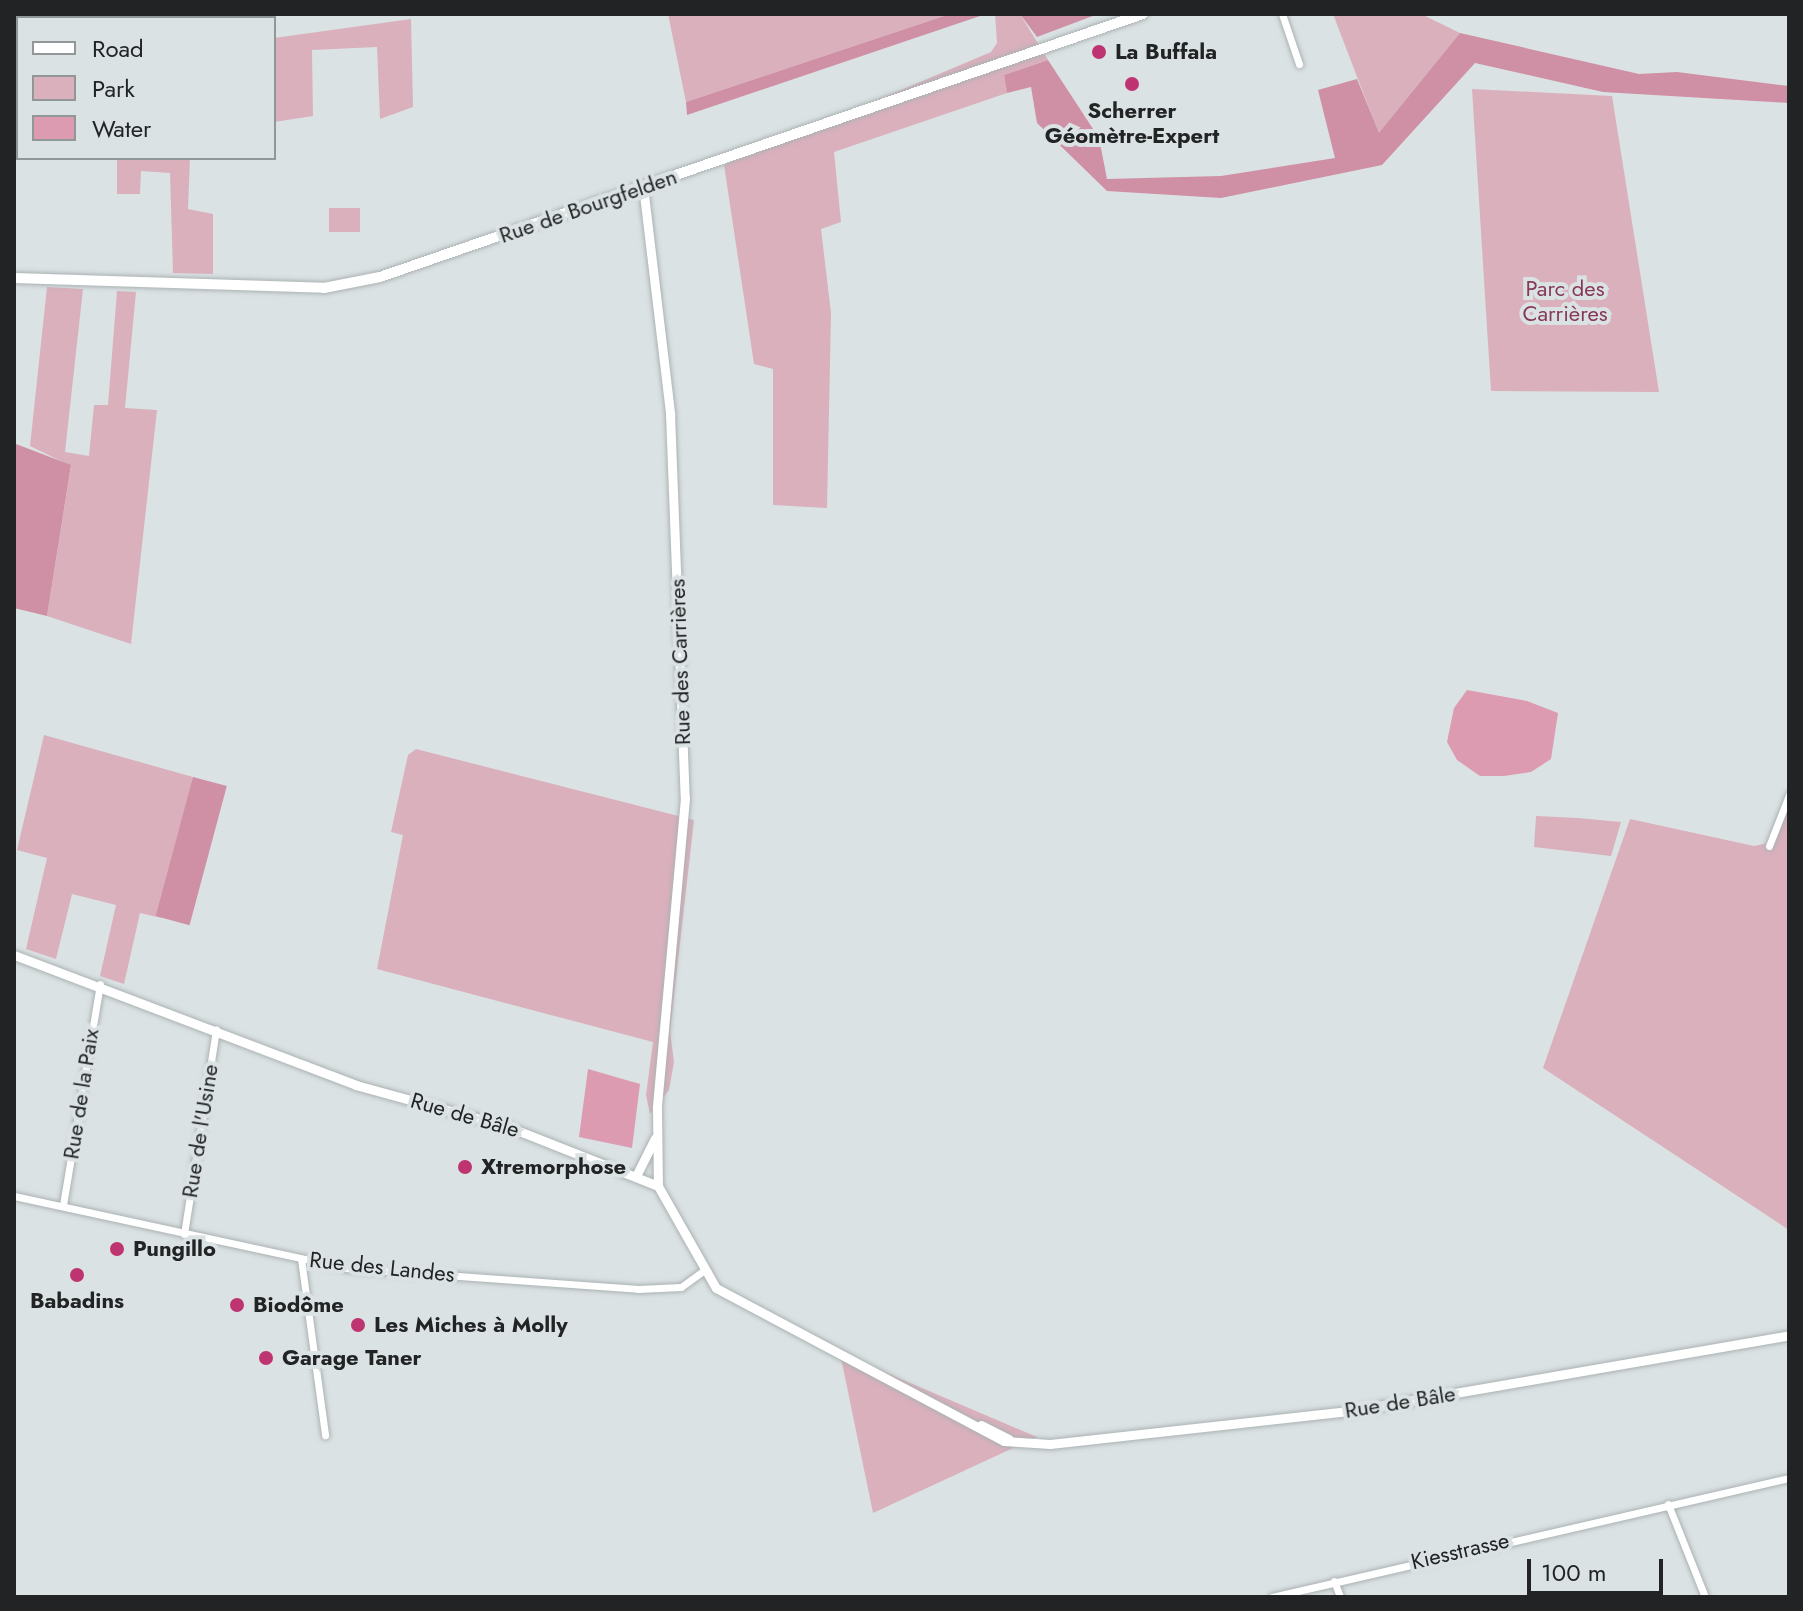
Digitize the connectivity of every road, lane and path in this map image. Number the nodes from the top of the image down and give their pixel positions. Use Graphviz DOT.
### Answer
graph roads {
  1 [pos="1143,14"];
  2 [pos="1282,14"];
  3 [pos="1299,64"];
  4 [pos="643,186"];
  5 [pos="14,278"];
  6 [pos="1789,795"];
  7 [pos="1769,846"];
  8 [pos="14,955"];
  9 [pos="100,984"];
  10 [pos="216,1029"];
  11 [pos="655,1138"];
  12 [pos="636,1176"];
  13 [pos="658,1186"];
  14 [pos="14,1196"];
  15 [pos="63,1205"];
  16 [pos="184,1234"];
  17 [pos="301,1259"];
  18 [pos="703,1271"];
  19 [pos="1788,1339"];
  20 [pos="325,1435"];
  21 [pos="1789,1478"];
  22 [pos="1668,1504"];
  23 [pos="1334,1581"];
  24 [pos="1272,1597"];
  25 [pos="1340,1597"];
  26 [pos="1705,1597"];
  1 -- 4 [label="main road, Rue de Bourgfelden"];
  2 -- 3 [label="street"];
  4 -- 5 [label="main road, Rue de Bourgfelden"];
  4 -- 11 [label="street, Rue des Carrières"];
  6 -- 7 [label="street"];
  8 -- 9 [label="street, Rue de Bâle"];
  9 -- 10 [label="street, Rue de Bâle"];
  9 -- 15 [label="street, Rue de la Paix"];
  10 -- 12 [label="street, Rue de Bâle"];
  10 -- 16 [label="street, Rue de l'Usine"];
  11 -- 12 [label="street, Rue des Carrières"];
  11 -- 13 [label="street, Rue des Carrières"];
  12 -- 13 [label="street, Rue de Bâle"];
  13 -- 18 [label="street, Rue de Bâle"];
  14 -- 15 [label="street, Rue des Landes"];
  15 -- 16 [label="street, Rue des Landes"];
  16 -- 17 [label="street, Rue des Landes"];
  17 -- 18 [label="street, Rue des Landes"];
  17 -- 20 [label="street"];
  18 -- 19 [label="street, Rue de Bâle"];
  21 -- 22 [label="street, Kiesstrasse"];
  22 -- 23 [label="street, Kiesstrasse"];
  22 -- 26 [label="street"];
  23 -- 24 [label="street, Kiesstrasse"];
  23 -- 25 [label="street"];
}
